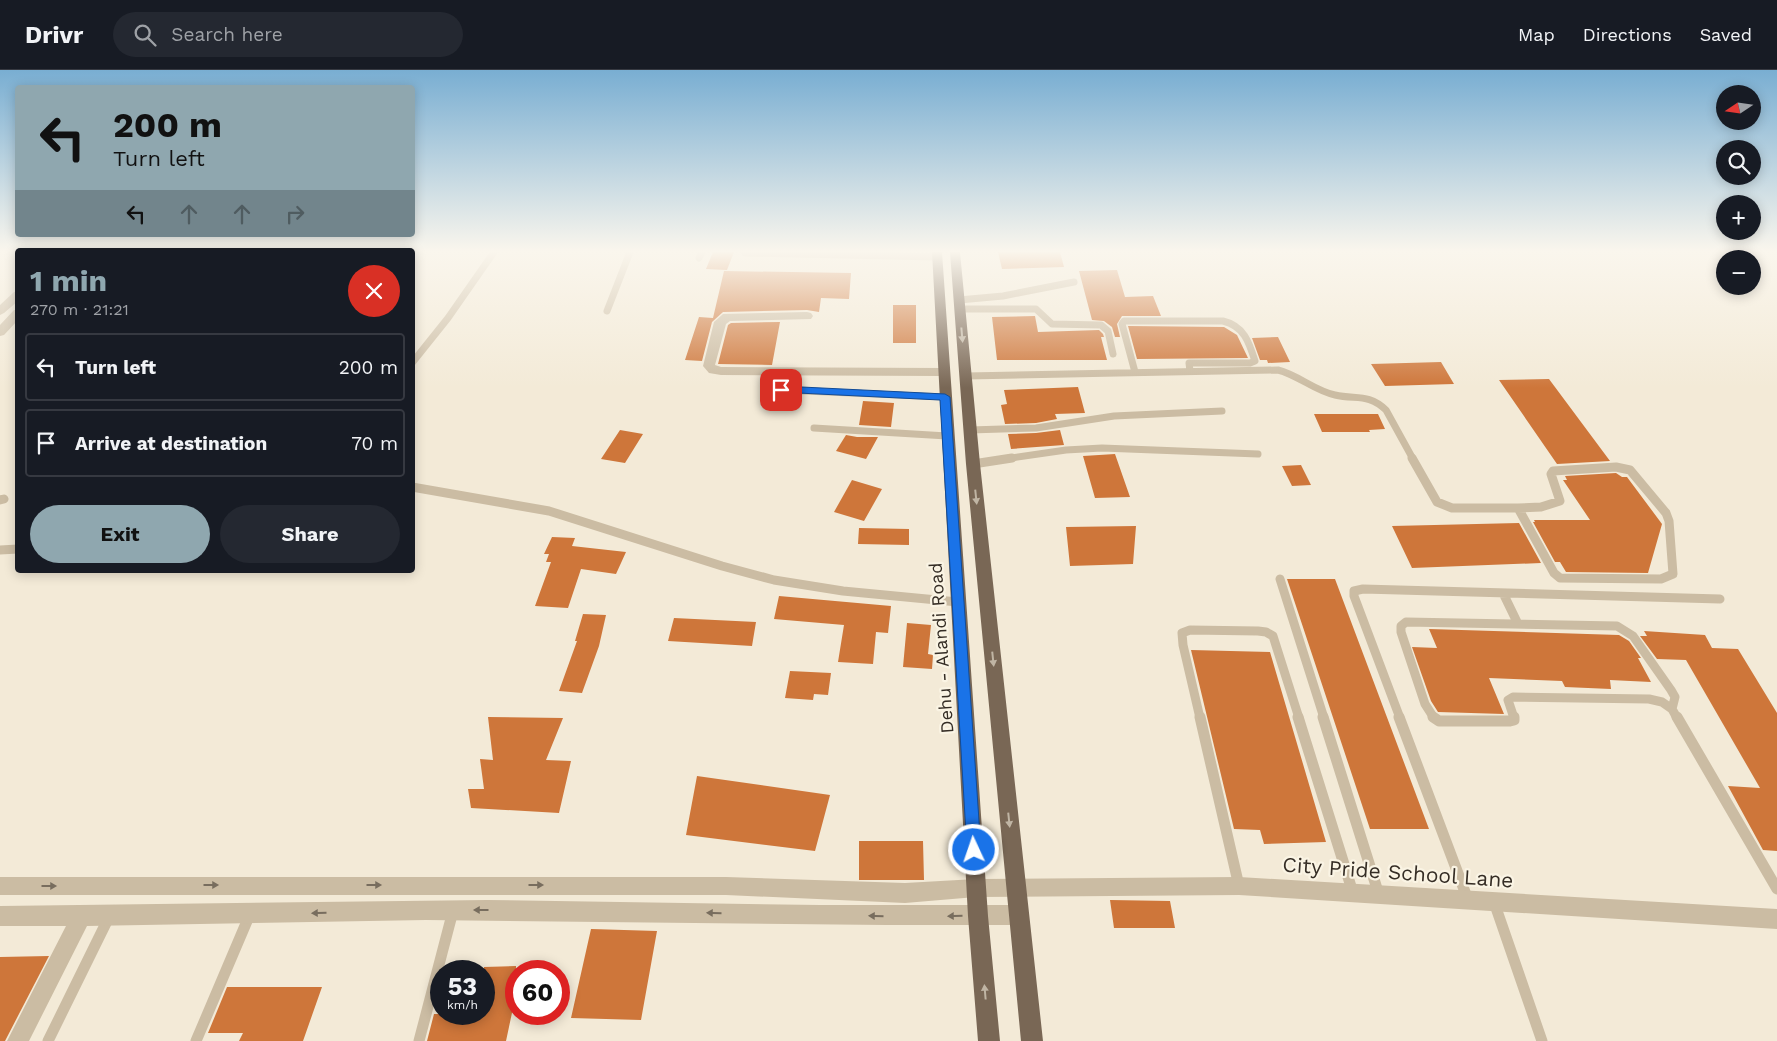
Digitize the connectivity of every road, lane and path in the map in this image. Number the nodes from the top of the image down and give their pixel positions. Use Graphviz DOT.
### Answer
graph roads {
  1 [pos="14,297"];
  2 [pos="462,297"];
  3 [pos="612,297"];
  4 [pos="940,297"];
  5 [pos="958,297"];
  6 [pos="995,297"];
  7 [pos="959,305"];
  8 [pos="0,311"];
  9 [pos="607,311"];
  10 [pos="15,316"];
  11 [pos="807,316"];
  12 [pos="0,332"];
  13 [pos="1113,354"];
  14 [pos="415,359"];
  15 [pos="1190,371"];
  16 [pos="944,372"];
  17 [pos="1135,372"];
  18 [pos="966,376"];
  19 [pos="781,390"];
  20 [pos="945,397"];
  21 [pos="1222,411"];
  22 [pos="814,428"];
  23 [pos="970,430"];
  24 [pos="947,436"];
  25 [pos="1258,454"];
  26 [pos="973,464"];
  27 [pos="415,488"];
  28 [pos="1518,508"];
  29 [pos="15,549"];
  30 [pos="0,550"];
  31 [pos="1280,579"];
  32 [pos="1503,593"];
  33 [pos="1720,599"];
  34 [pos="958,602"];
  35 [pos="1518,624"];
  36 [pos="1672,709"];
  37 [pos="0,886"];
  38 [pos="1239,886"];
  39 [pos="1016,887"];
  40 [pos="976,888"];
  41 [pos="1777,889"];
  42 [pos="1353,893"];
  43 [pos="1379,895"];
  44 [pos="1468,900"];
  45 [pos="1494,902"];
  46 [pos="453,910"];
  47 [pos="250,914"];
  48 [pos="1020,915"];
  49 [pos="0,916"];
  50 [pos="978,916"];
  51 [pos="81,917"];
  52 [pos="109,917"];
  53 [pos="1777,919"];
  54 [pos="18,1041"];
  55 [pos="48,1041"];
  56 [pos="196,1041"];
  57 [pos="418,1041"];
  58 [pos="990,1041"];
  59 [pos="1032,1041"];
  60 [pos="1542,1041"];
  1 -- 8 [label="street"];
  2 -- 14 [label="lane"];
  3 -- 9 [label="lane"];
  4 -- 16 [label="main road, Dehu - Alandi Road"];
  5 -- 7 [label="main road"];
  6 -- 7 [label="lane"];
  7 -- 13 [label="lane"];
  7 -- 18 [label="main road, one-way"];
  10 -- 12 [label="street"];
  11 -- 16 [label="street"];
  15 -- 17 [label="lane"];
  15 -- 17 [label="lane"];
  15 -- 28 [label="lane"];
  16 -- 20 [label="main road, Dehu - Alandi Road"];
  17 -- 18 [label="lane"];
  18 -- 23 [label="main road"];
  19 -- 20 [label="lane"];
  20 -- 24 [label="main road, Dehu - Alandi Road"];
  21 -- 23 [label="lane"];
  22 -- 24 [label="lane"];
  23 -- 26 [label="main road"];
  24 -- 34 [label="main road, Dehu - Alandi Road"];
  25 -- 26 [label="lane"];
  26 -- 39 [label="main road, one-way"];
  27 -- 34 [label="lane"];
  28 -- 28 [label="lane"];
  29 -- 30 [label="lane"];
  31 -- 43 [label="lane"];
  32 -- 33 [label="lane"];
  32 -- 35 [label="lane"];
  32 -- 44 [label="lane"];
  34 -- 40 [label="main road, Dehu - Alandi Road"];
  35 -- 36 [label="lane"];
  35 -- 36 [label="lane"];
  36 -- 41 [label="lane"];
  37 -- 40 [label="street, City Pride School Lane, one-way"];
  38 -- 39 [label="street, City Pride School Lane"];
  38 -- 42 [label="street, City Pride School Lane"];
  38 -- 42 [label="lane"];
  39 -- 40 [label="street, City Pride School Lane"];
  39 -- 48 [label="main road"];
  40 -- 50 [label="main road, Dehu - Alandi Road"];
  42 -- 43 [label="street, City Pride School Lane"];
  43 -- 44 [label="street, City Pride School Lane"];
  44 -- 45 [label="street, City Pride School Lane"];
  45 -- 53 [label="street, City Pride School Lane"];
  45 -- 60 [label="lane"];
  46 -- 47 [label="street, one-way"];
  50 -- 46 [label="street, one-way"];
  46 -- 57 [label="lane"];
  47 -- 52 [label="street"];
  47 -- 56 [label="lane"];
  48 -- 50 [label="street"];
  48 -- 59 [label="main road"];
  49 -- 51 [label="street"];
  58 -- 50 [label="main road, Dehu - Alandi Road, one-way"];
  51 -- 52 [label="street"];
  51 -- 54 [label="street"];
  52 -- 55 [label="lane"];
}
